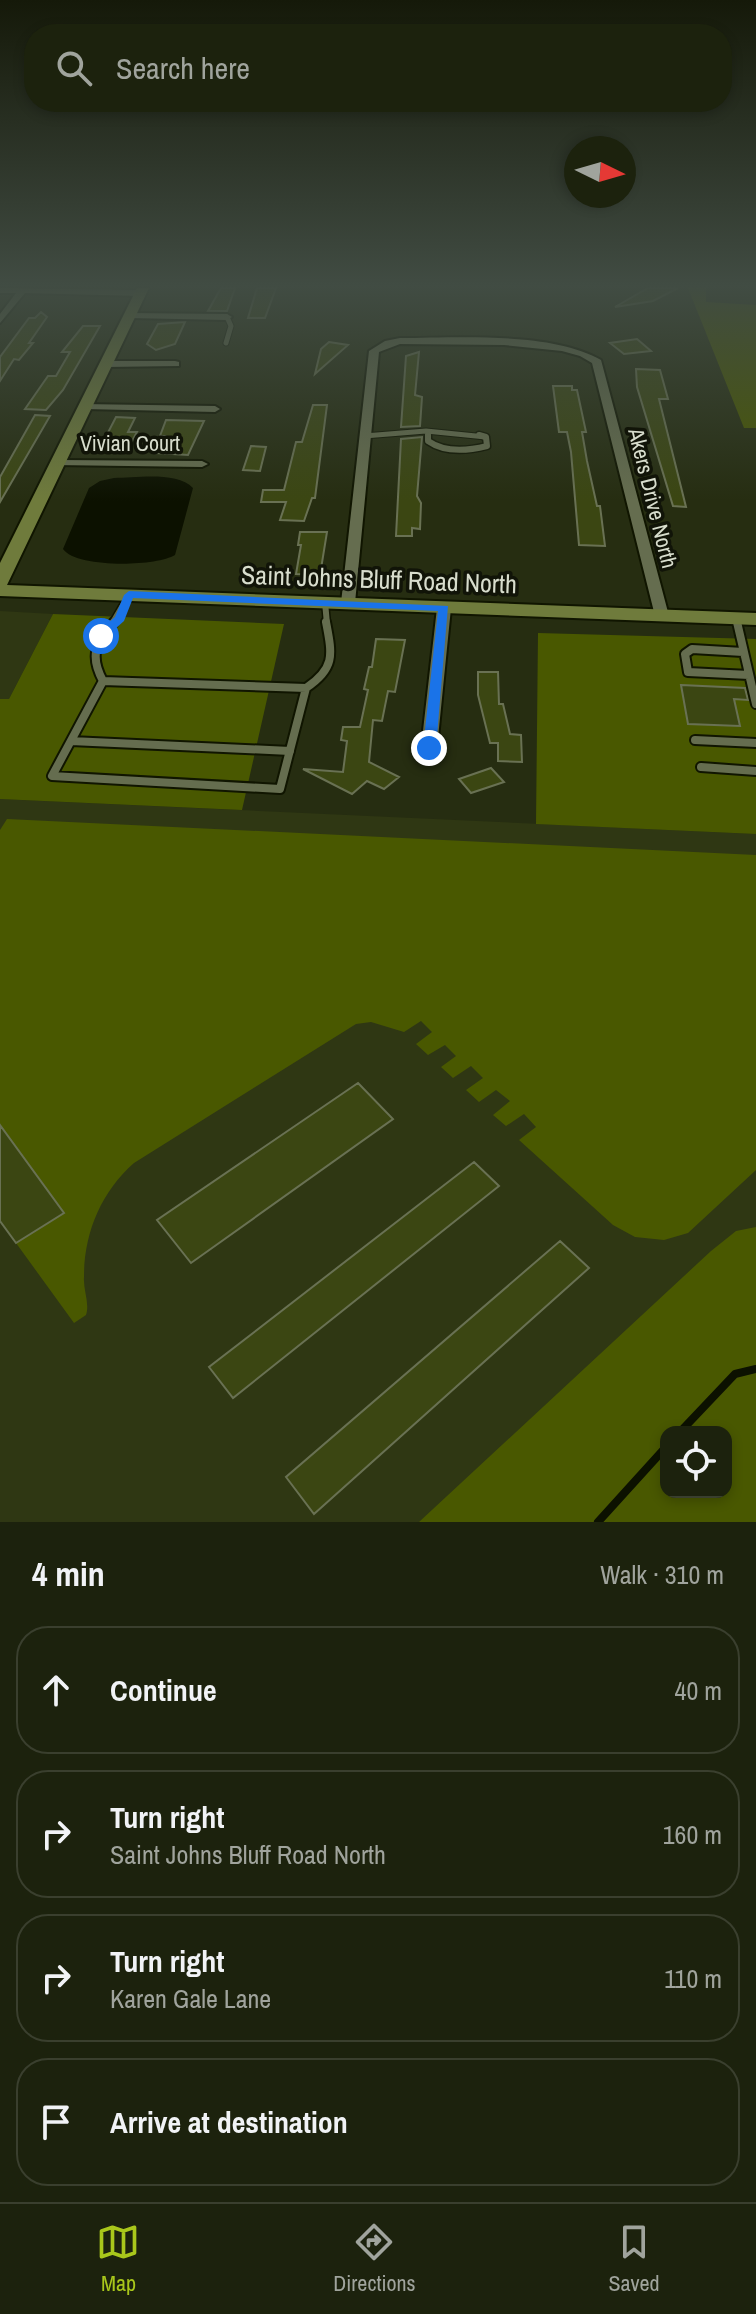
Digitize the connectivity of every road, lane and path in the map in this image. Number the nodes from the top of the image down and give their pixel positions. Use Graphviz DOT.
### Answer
graph roads {
  1 [pos="108,359"];
  2 [pos="371,359"];
  3 [pos="593,359"];
  4 [pos="105,364"];
  5 [pos="175,364"];
  6 [pos="85,406"];
  7 [pos="215,409"];
  8 [pos="428,432"];
  9 [pos="364,436"];
  10 [pos="58,463"];
  11 [pos="202,464"];
  12 [pos="0,581"];
  13 [pos="0,590"];
  14 [pos="129,595"];
  15 [pos="325,602"];
  16 [pos="348,603"];
  17 [pos="444,608"];
  18 [pos="662,616"];
  19 [pos="736,619"];
  20 [pos="756,619"];
  21 [pos="743,652"];
  22 [pos="749,675"];
  23 [pos="103,681"];
  24 [pos="306,688"];
  25 [pos="756,704"];
  26 [pos="695,740"];
  27 [pos="71,741"];
  28 [pos="756,743"];
  29 [pos="429,748"];
  30 [pos="290,751"];
  31 [pos="701,767"];
  32 [pos="756,771"];
  1 -- 4 [label="street"];
  2 -- 9 [label="street, Akers Drive North"];
  3 -- 18 [label="street, Akers Drive North"];
  4 -- 5 [label="street"];
  4 -- 6 [label="street"];
  6 -- 7 [label="street"];
  6 -- 10 [label="street"];
  8 -- 8 [label="lane"];
  8 -- 9 [label="lane"];
  9 -- 16 [label="street"];
  10 -- 11 [label="street, Vivian Court"];
  10 -- 12 [label="street"];
  13 -- 14 [label="street, Saint Johns Bluff Road North"];
  14 -- 15 [label="street, Saint Johns Bluff Road North"];
  14 -- 23 [label="lane"];
  15 -- 16 [label="street, Saint Johns Bluff Road North"];
  15 -- 24 [label="lane"];
  16 -- 17 [label="street, Saint Johns Bluff Road North"];
  17 -- 18 [label="street, Saint Johns Bluff Road North"];
  17 -- 29 [label="street"];
  18 -- 19 [label="street, Saint Johns Bluff Road North"];
  19 -- 20 [label="street, Saint Johns Bluff Road North"];
  19 -- 21 [label="lane"];
  21 -- 22 [label="lane"];
  21 -- 22 [label="lane"];
  22 -- 25 [label="lane"];
  23 -- 24 [label="lane"];
  23 -- 27 [label="lane"];
  24 -- 30 [label="lane"];
  26 -- 28 [label="lane"];
  27 -- 30 [label="lane"];
  27 -- 30 [label="lane"];
  31 -- 32 [label="lane"];
}
